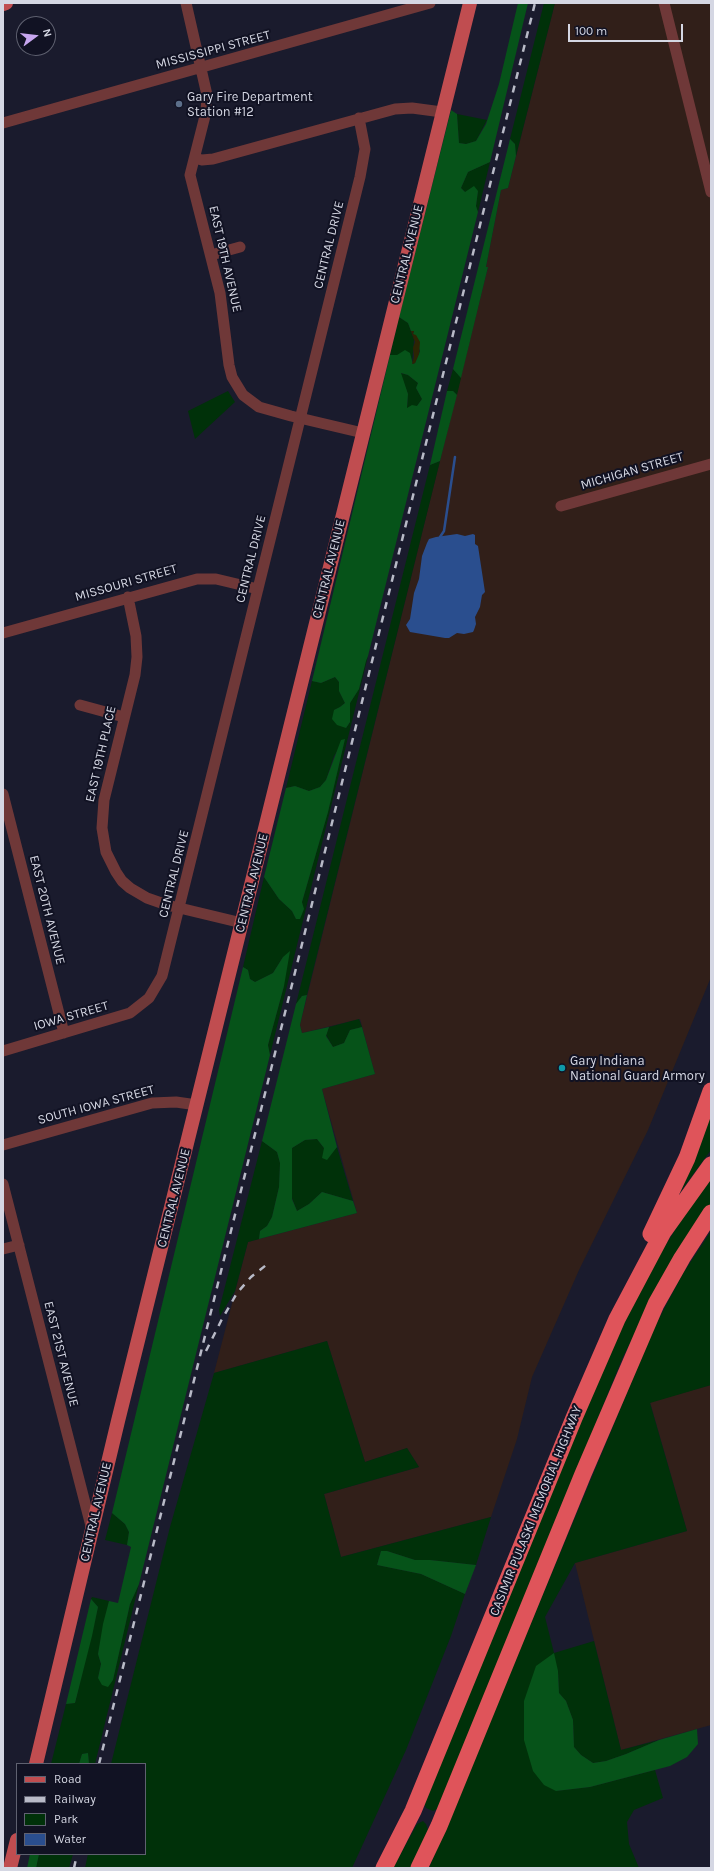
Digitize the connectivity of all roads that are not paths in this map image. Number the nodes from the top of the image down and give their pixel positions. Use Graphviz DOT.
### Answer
graph roads {
  1 [pos="6,3"];
  2 [pos="186,3"];
  3 [pos="430,3"];
  4 [pos="470,3"];
  5 [pos="664,3"];
  6 [pos="3,4"];
  7 [pos="201,68"];
  8 [pos="442,112"];
  9 [pos="359,118"];
  10 [pos="3,123"];
  11 [pos="195,158"];
  12 [pos="711,192"];
  13 [pos="240,247"];
  14 [pos="211,255"];
  15 [pos="301,418"];
  16 [pos="363,433"];
  17 [pos="711,464"];
  18 [pos="562,506"];
  19 [pos="258,589"];
  20 [pos="128,597"];
  21 [pos="3,633"];
  22 [pos="80,705"];
  23 [pos="124,718"];
  24 [pos="3,794"];
  25 [pos="180,908"];
  26 [pos="242,923"];
  27 [pos="145,1002"];
  28 [pos="64,1033"];
  29 [pos="3,1051"];
  30 [pos="711,1091"];
  31 [pos="197,1105"];
  32 [pos="3,1145"];
  33 [pos="711,1165"];
  34 [pos="3,1184"];
  35 [pos="711,1213"];
  36 [pos="19,1245"];
  37 [pos="3,1249"];
  38 [pos="616,1319"];
  39 [pos="92,1531"];
  40 [pos="36,1763"];
  41 [pos="16,1844"];
  42 [pos="10,1868"];
  43 [pos="384,1868"];
  44 [pos="419,1868"];
  1 -- 6 [label="main road"];
  2 -- 7 [label="street, EAST 19TH AVENUE"];
  3 -- 7 [label="street, MISSISSIPPI STREET"];
  4 -- 8 [label="main road, CENTRAL AVENUE"];
  5 -- 12 [label="street"];
  7 -- 10 [label="street, MISSISSIPPI STREET"];
  7 -- 11 [label="street, EAST 19TH AVENUE"];
  8 -- 9 [label="street"];
  8 -- 16 [label="main road, CENTRAL AVENUE"];
  9 -- 11 [label="street"];
  9 -- 15 [label="street, CENTRAL DRIVE"];
  11 -- 14 [label="street, EAST 19TH AVENUE"];
  13 -- 14 [label="street"];
  14 -- 15 [label="street, EAST 19TH AVENUE"];
  15 -- 16 [label="street, EAST 19TH AVENUE"];
  15 -- 19 [label="street, CENTRAL DRIVE"];
  16 -- 26 [label="main road, CENTRAL AVENUE"];
  17 -- 18 [label="street, MICHIGAN STREET"];
  19 -- 20 [label="street, MISSOURI STREET"];
  19 -- 25 [label="street, CENTRAL DRIVE"];
  20 -- 21 [label="street, MISSOURI STREET"];
  20 -- 23 [label="street, EAST 19TH PLACE"];
  22 -- 23 [label="street"];
  23 -- 25 [label="street, EAST 19TH PLACE"];
  24 -- 28 [label="street, EAST 20TH AVENUE"];
  25 -- 26 [label="street, EAST 19TH PLACE"];
  25 -- 27 [label="street, CENTRAL DRIVE"];
  26 -- 31 [label="main road, CENTRAL AVENUE"];
  27 -- 28 [label="street, IOWA STREET"];
  28 -- 29 [label="street, IOWA STREET"];
  30 -- 38 [label="highway"];
  31 -- 32 [label="street, SOUTH IOWA STREET"];
  31 -- 39 [label="main road, CENTRAL AVENUE"];
  33 -- 38 [label="highway, CASIMIR PULASKI MEMORIAL HIGHWAY"];
  34 -- 36 [label="street, EAST 21ST AVENUE"];
  35 -- 44 [label="highway"];
  36 -- 37 [label="street"];
  36 -- 39 [label="street, EAST 21ST AVENUE"];
  38 -- 43 [label="highway, CASIMIR PULASKI MEMORIAL HIGHWAY"];
  39 -- 40 [label="main road, CENTRAL AVENUE"];
  41 -- 42 [label="main road"];
}
